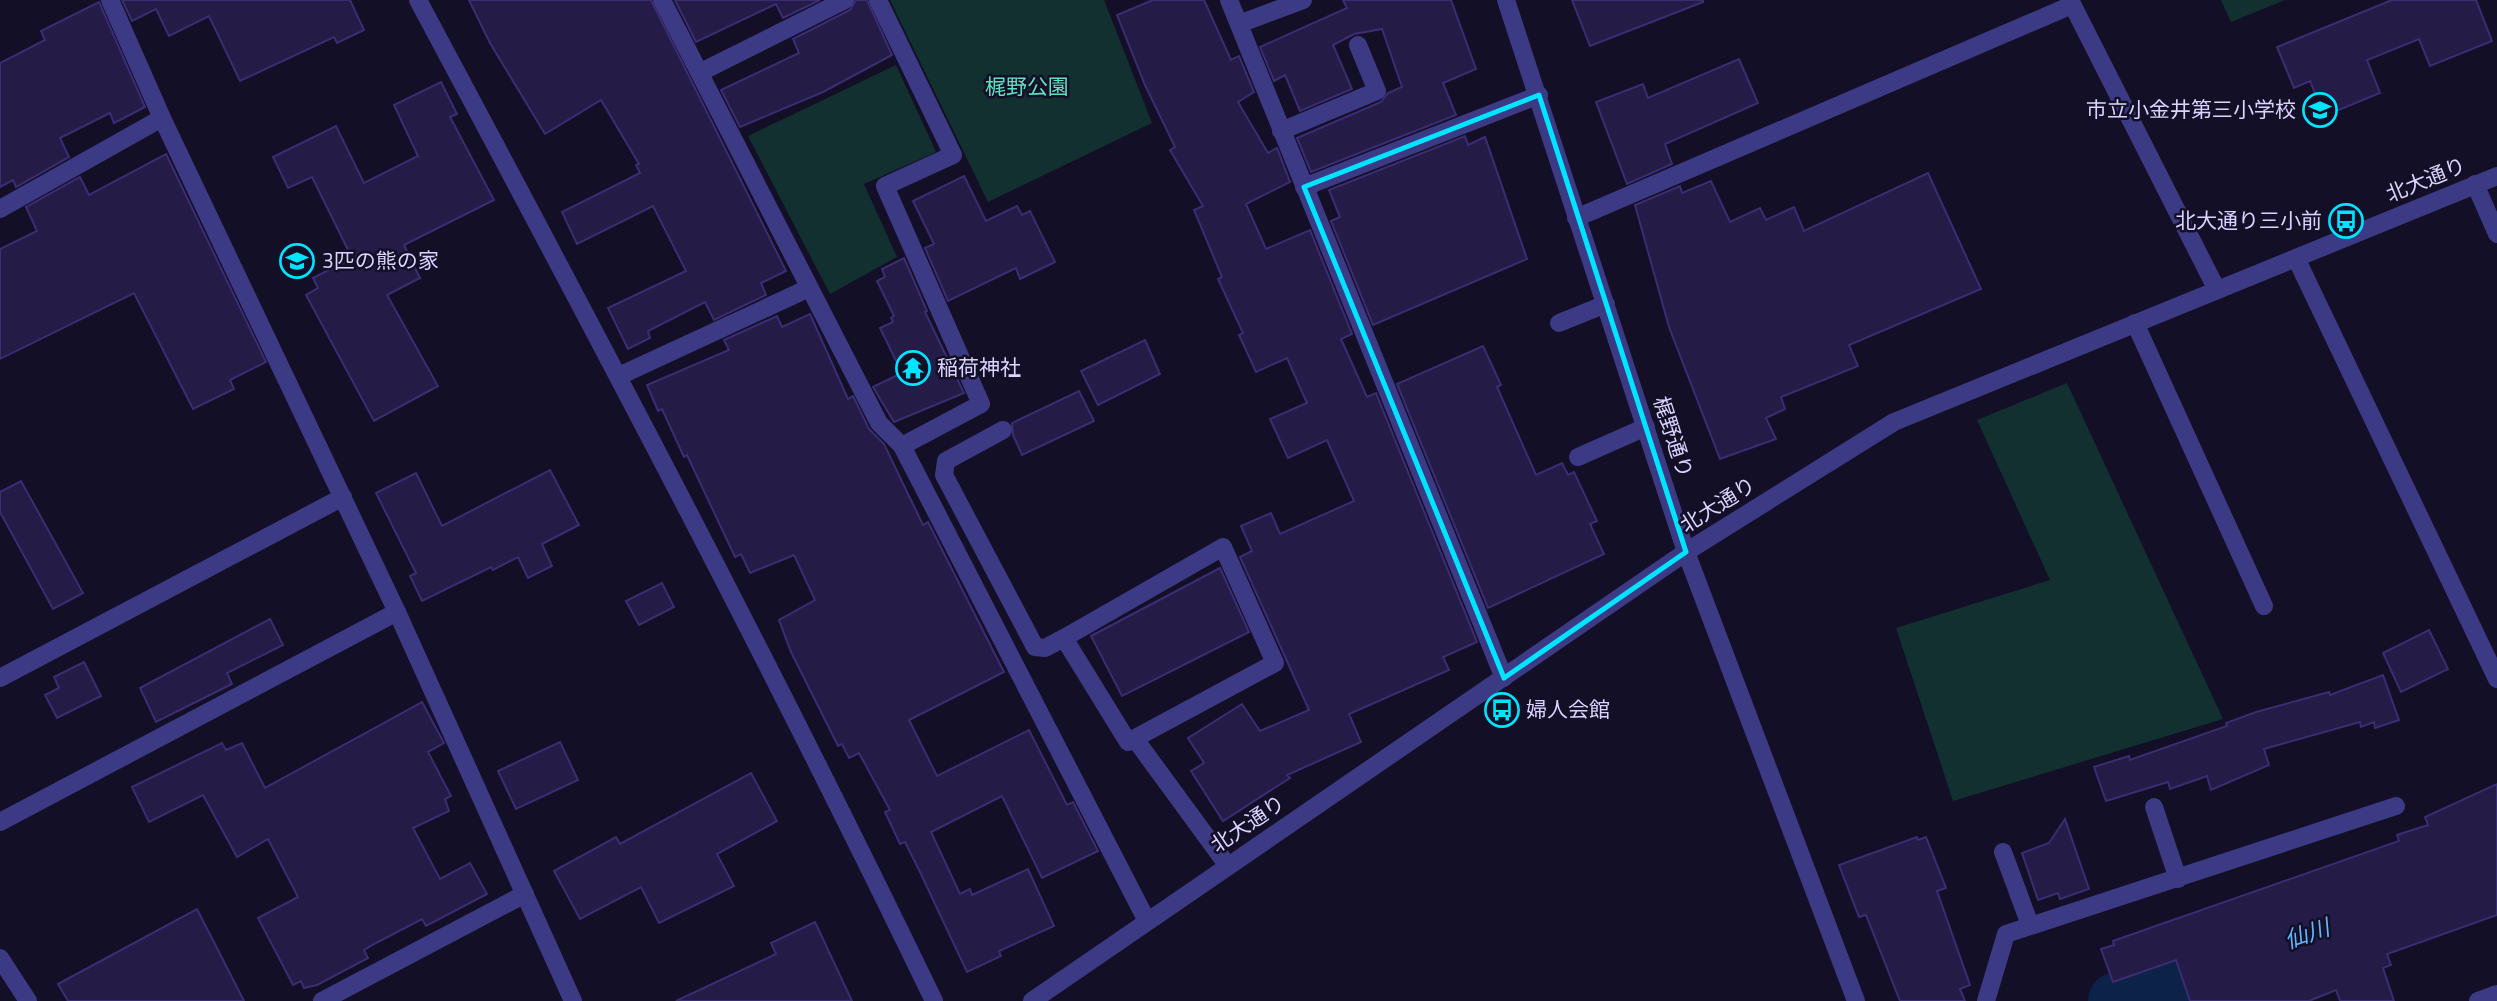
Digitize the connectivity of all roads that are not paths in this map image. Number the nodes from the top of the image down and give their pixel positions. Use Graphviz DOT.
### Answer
graph roads {
  1 [pos="110,0"];
  2 [pos="418,0"];
  3 [pos="662,0"];
  4 [pos="845,0"];
  5 [pos="878,0"];
  6 [pos="1229,0"];
  7 [pos="1303,0"];
  8 [pos="1506,0"];
  9 [pos="2071,2"];
  10 [pos="1240,24"];
  11 [pos="1358,45"];
  12 [pos="702,72"];
  13 [pos="1539,95"];
  14 [pos="162,118"];
  15 [pos="1281,131"];
  16 [pos="2497,176"];
  17 [pos="2475,184"];
  18 [pos="1304,187"];
  19 [pos="0,209"];
  20 [pos="1576,218"];
  21 [pos="2497,234"];
  22 [pos="2296,258"];
  23 [pos="808,288"];
  24 [pos="2217,290"];
  25 [pos="1606,304"];
  26 [pos="1559,323"];
  27 [pos="2135,323"];
  28 [pos="619,376"];
  29 [pos="1646,428"];
  30 [pos="1003,430"];
  31 [pos="902,446"];
  32 [pos="1578,457"];
  33 [pos="342,497"];
  34 [pos="1686,552"];
  35 [pos="2264,606"];
  36 [pos="397,612"];
  37 [pos="1064,638"];
  38 [pos="0,678"];
  39 [pos="1504,678"];
  40 [pos="2497,679"];
  41 [pos="1135,738"];
  42 [pos="2396,806"];
  43 [pos="2154,807"];
  44 [pos="0,822"];
  45 [pos="2003,852"];
  46 [pos="1228,866"];
  47 [pos="2178,879"];
  48 [pos="525,894"];
  49 [pos="1147,921"];
  50 [pos="2030,925"];
  51 [pos="0,958"];
  52 [pos="2497,994"];
  53 [pos="28,1001"];
  54 [pos="322,1001"];
  55 [pos="573,1001"];
  56 [pos="934,1001"];
  57 [pos="1032,1001"];
  58 [pos="1856,1001"];
  59 [pos="1986,1001"];
  60 [pos="2478,1001"];
  1 -- 14 [label="street"];
  2 -- 28 [label="street"];
  3 -- 12 [label="street"];
  4 -- 12 [label="street"];
  5 -- 31 [label="street"];
  6 -- 10 [label="street"];
  7 -- 10 [label="street"];
  8 -- 13 [label="street, 梶野通り"];
  9 -- 20 [label="street"];
  9 -- 24 [label="street"];
  10 -- 15 [label="street"];
  11 -- 15 [label="street"];
  12 -- 23 [label="street"];
  13 -- 18 [label="street"];
  13 -- 20 [label="street, 梶野通り"];
  14 -- 19 [label="street"];
  14 -- 33 [label="street"];
  15 -- 18 [label="street"];
  16 -- 17 [label="street, 北大通り"];
  17 -- 21 [label="street"];
  17 -- 22 [label="street, 北大通り"];
  18 -- 39 [label="street"];
  20 -- 25 [label="street, 梶野通り"];
  22 -- 24 [label="street, 北大通り"];
  22 -- 40 [label="street"];
  23 -- 28 [label="street"];
  23 -- 31 [label="street"];
  24 -- 27 [label="street, 北大通り"];
  25 -- 26 [label="street"];
  25 -- 29 [label="street, 梶野通り"];
  27 -- 34 [label="street, 北大通り"];
  27 -- 35 [label="street"];
  28 -- 56 [label="street"];
  29 -- 32 [label="street"];
  29 -- 34 [label="street, 梶野通り"];
  30 -- 37 [label="street"];
  31 -- 49 [label="street"];
  33 -- 36 [label="street"];
  33 -- 38 [label="street"];
  34 -- 39 [label="street, 北大通り"];
  34 -- 58 [label="street, 梶野通り"];
  36 -- 44 [label="street"];
  36 -- 48 [label="street"];
  37 -- 41 [label="street"];
  37 -- 41 [label="street"];
  39 -- 46 [label="street, 北大通り"];
  41 -- 46 [label="street"];
  42 -- 47 [label="street"];
  43 -- 47 [label="street"];
  45 -- 50 [label="street"];
  46 -- 49 [label="street, 北大通り"];
  47 -- 50 [label="street"];
  48 -- 54 [label="street"];
  48 -- 55 [label="street"];
  49 -- 57 [label="street, 北大通り"];
  50 -- 59 [label="street"];
  51 -- 53 [label="street"];
  52 -- 60 [label="street"];
}
